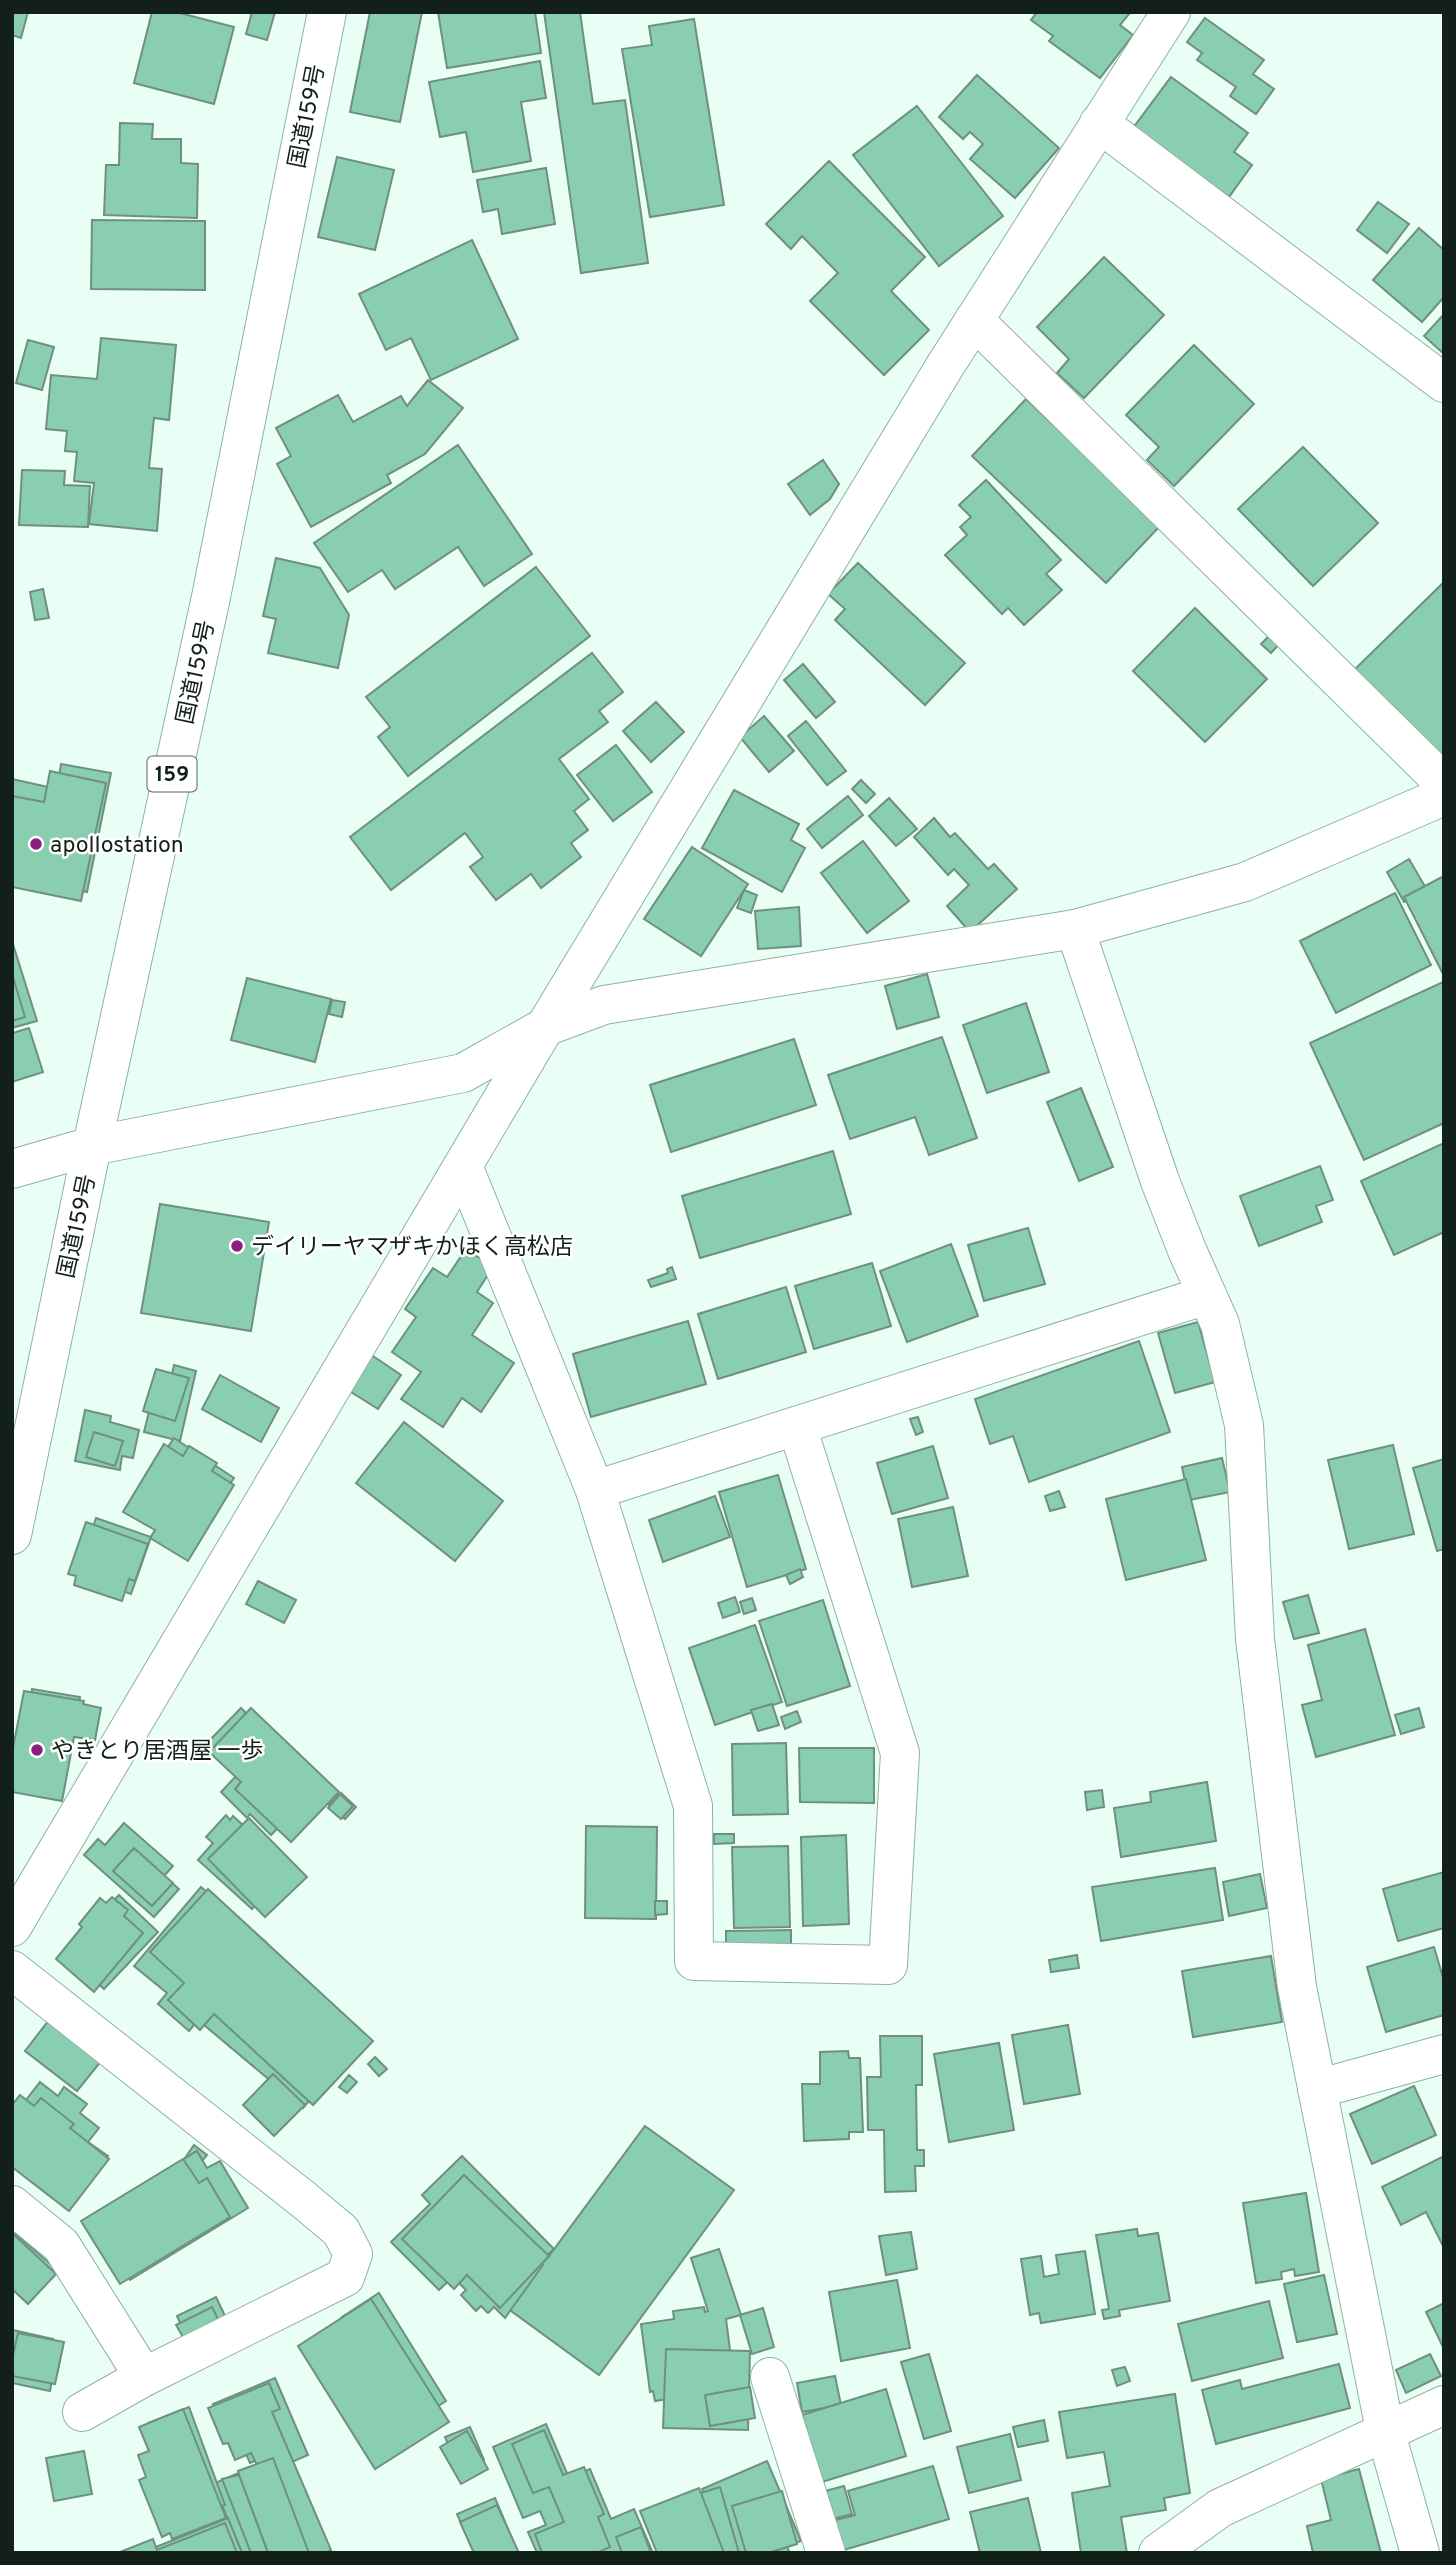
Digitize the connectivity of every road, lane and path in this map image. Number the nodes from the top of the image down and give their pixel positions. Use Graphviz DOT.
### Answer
graph roads {
  1 [pos="327,12"];
  2 [pos="1171,12"];
  3 [pos="1100,123"];
  4 [pos="974,320"];
  5 [pos="1444,383"];
  6 [pos="1444,783"];
  7 [pos="1444,796"];
  8 [pos="1075,929"];
  9 [pos="545,1027"];
  10 [pos="92,1146"];
  11 [pos="463,1166"];
  12 [pos="12,1169"];
  13 [pos="1207,1295"];
  14 [pos="797,1426"];
  15 [pos="595,1490"];
  16 [pos="12,1535"];
  17 [pos="12,1927"];
  18 [pos="12,1970"];
  19 [pos="1444,2054"];
  20 [pos="1317,2089"];
  21 [pos="12,2205"];
  22 [pos="144,2377"];
  23 [pos="770,2377"];
  24 [pos="1444,2405"];
  25 [pos="82,2412"];
  26 [pos="1385,2430"];
  27 [pos="826,2553"];
  28 [pos="1158,2553"];
  29 [pos="1420,2553"];
  1 -- 10 [label="main road, 国道159号 / 159"];
  2 -- 3 [label="main road"];
  3 -- 4 [label="main road"];
  3 -- 5 [label="main road"];
  4 -- 6 [label="main road"];
  4 -- 9 [label="main road"];
  7 -- 8 [label="main road"];
  8 -- 9 [label="main road"];
  8 -- 13 [label="main road"];
  9 -- 10 [label="main road"];
  9 -- 11 [label="main road"];
  10 -- 12 [label="main road"];
  10 -- 16 [label="main road, 国道159号 / 159"];
  11 -- 15 [label="main road"];
  11 -- 17 [label="main road"];
  13 -- 14 [label="main road"];
  13 -- 20 [label="main road"];
  14 -- 15 [label="main road"];
  14 -- 15 [label="main road"];
  18 -- 22 [label="main road"];
  19 -- 20 [label="main road"];
  20 -- 26 [label="main road"];
  21 -- 22 [label="main road"];
  22 -- 25 [label="main road"];
  23 -- 27 [label="main road"];
  24 -- 26 [label="main road"];
  26 -- 28 [label="main road"];
  26 -- 29 [label="main road"];
}
